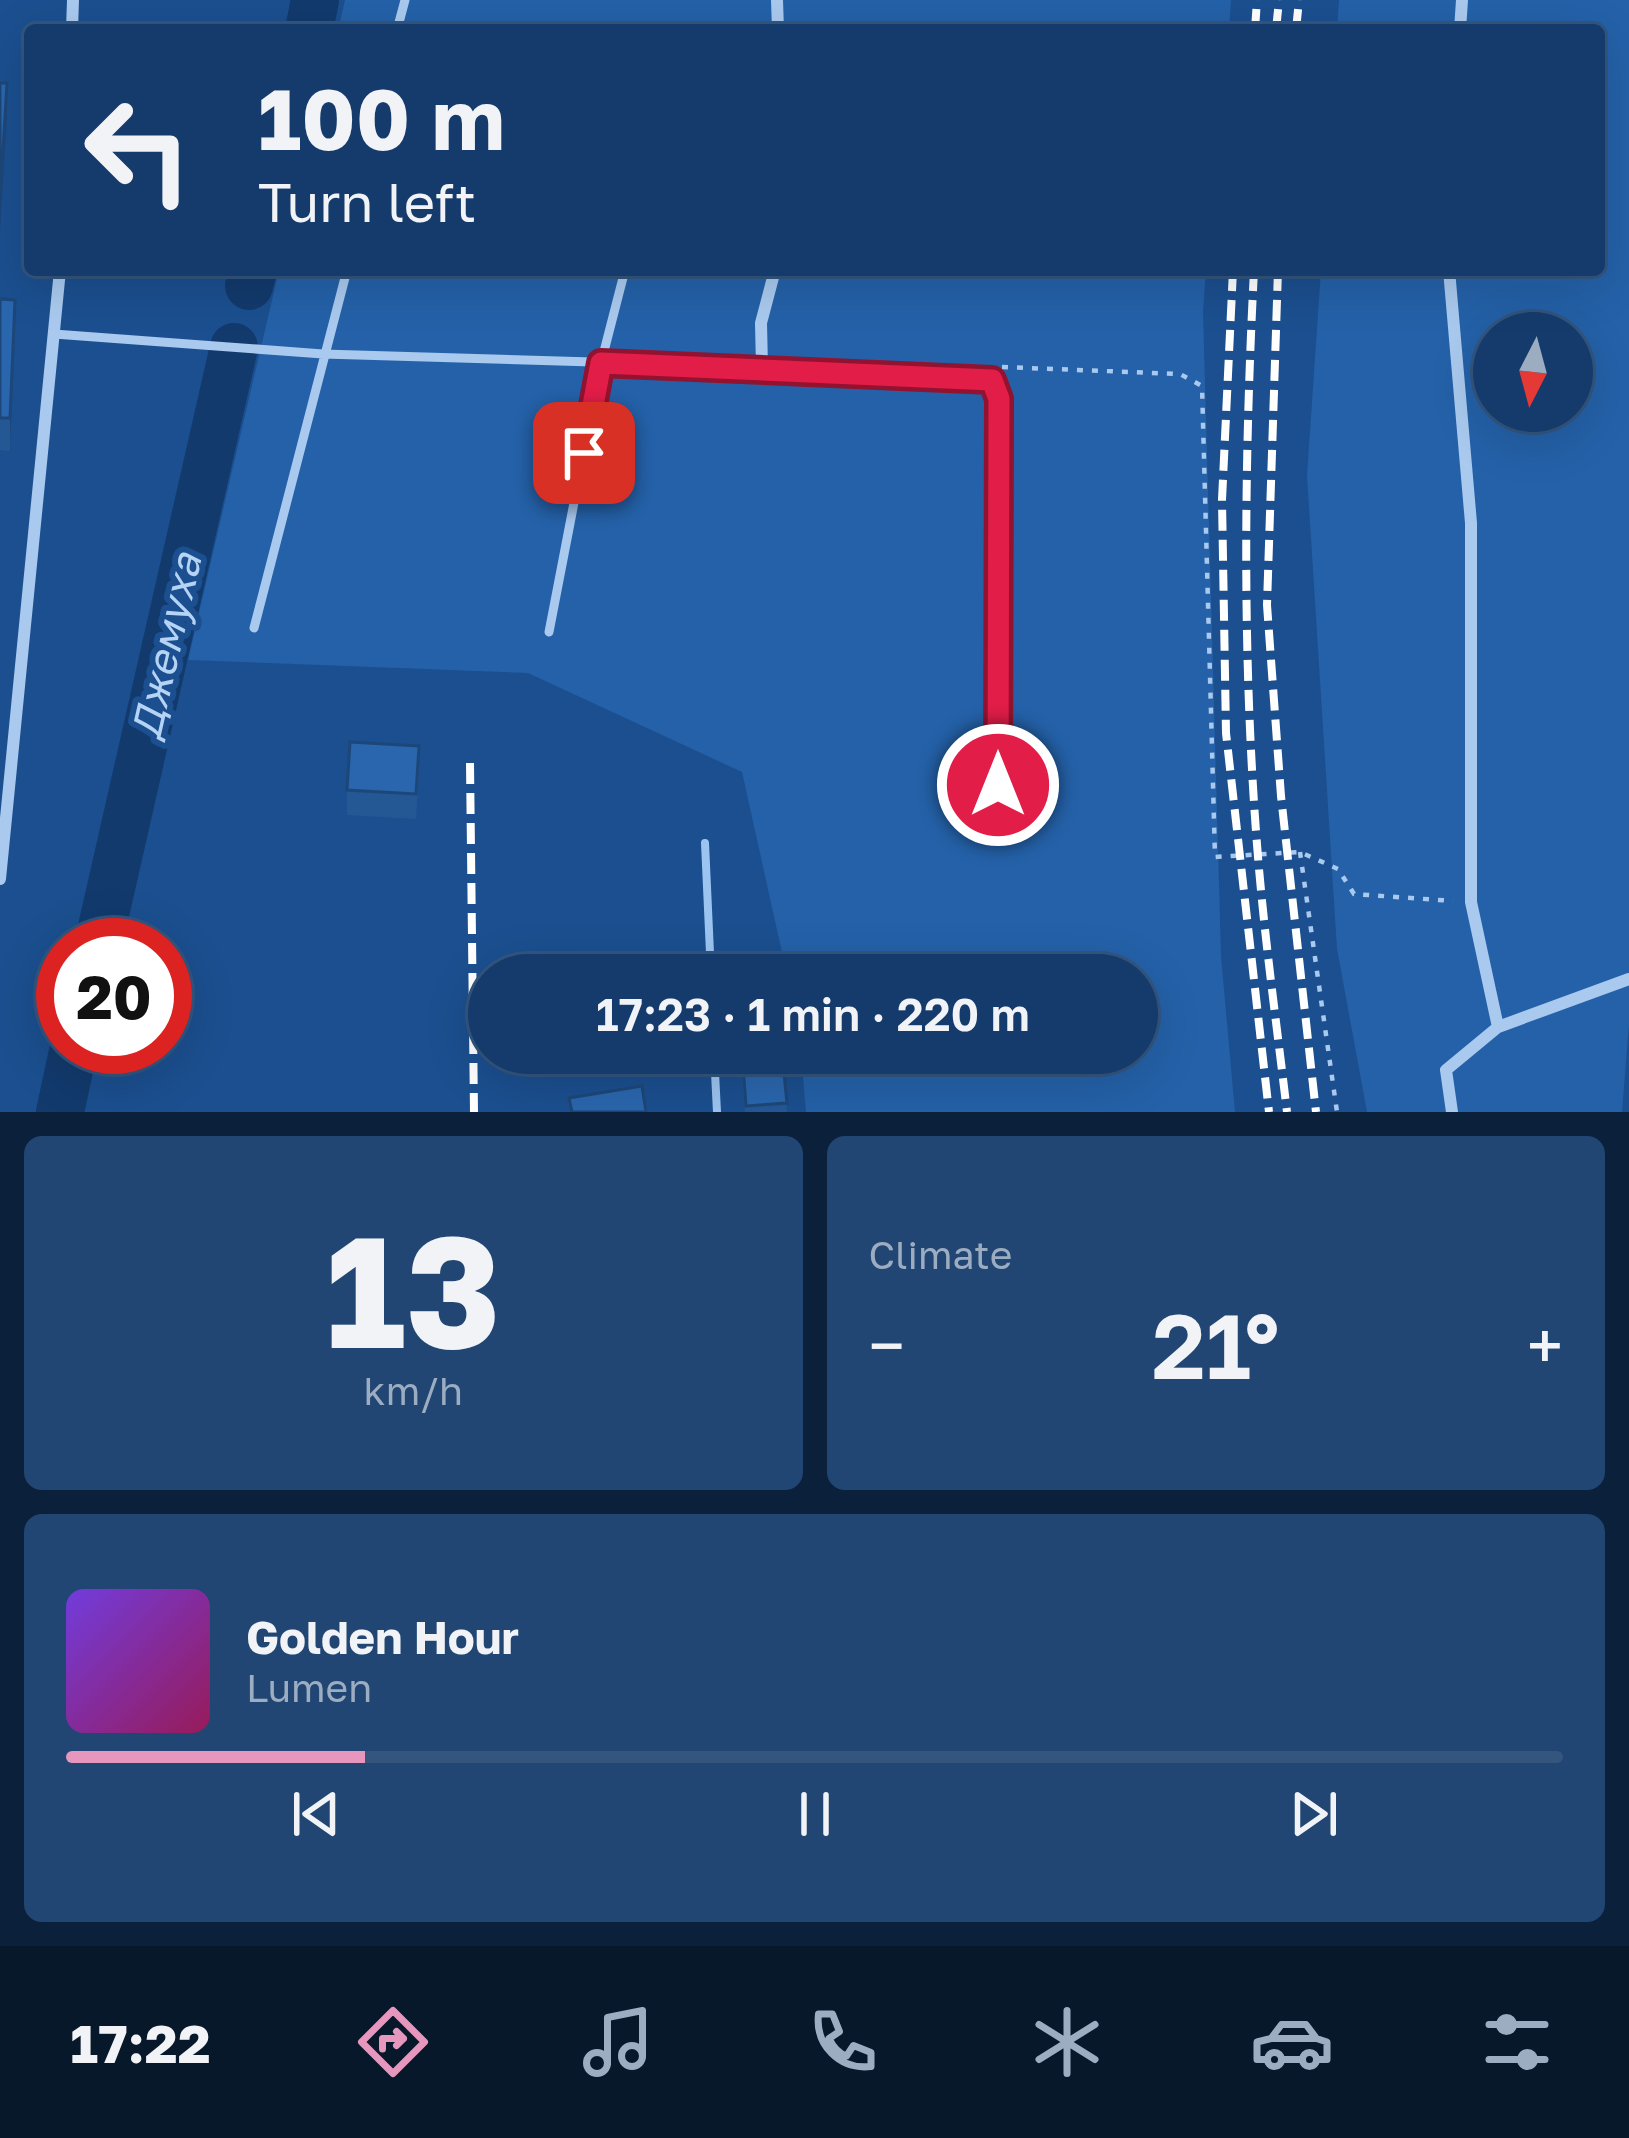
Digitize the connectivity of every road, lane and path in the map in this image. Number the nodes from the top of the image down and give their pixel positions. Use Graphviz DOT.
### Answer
graph roads {
  1 [pos="59,276"];
  2 [pos="344,276"];
  3 [pos="623,276"];
  4 [pos="773,276"];
  5 [pos="1450,276"];
  6 [pos="54,334"];
  7 [pos="323,354"];
  8 [pos="601,363"];
  9 [pos="762,367"];
  10 [pos="994,367"];
  11 [pos="254,628"];
  12 [pos="549,632"];
  13 [pos="998,785"];
  14 [pos="1300,852"];
  15 [pos="0,879"];
  16 [pos="1471,902"];
  17 [pos="1629,979"];
  18 [pos="1498,1027"];
  19 [pos="1337,1112"];
  20 [pos="1453,1112"];
  1 -- 6 [label="street"];
  2 -- 7 [label="lane"];
  3 -- 8 [label="lane"];
  4 -- 9 [label="street"];
  5 -- 16 [label="street"];
  6 -- 7 [label="lane"];
  6 -- 15 [label="street"];
  7 -- 8 [label="lane"];
  7 -- 11 [label="lane"];
  8 -- 9 [label="lane"];
  8 -- 12 [label="lane"];
  9 -- 13 [label="lane"];
  10 -- 14 [label="path"];
  14 -- 16 [label="path"];
  14 -- 19 [label="path"];
  16 -- 18 [label="street"];
  17 -- 18 [label="street"];
  18 -- 20 [label="street"];
}
